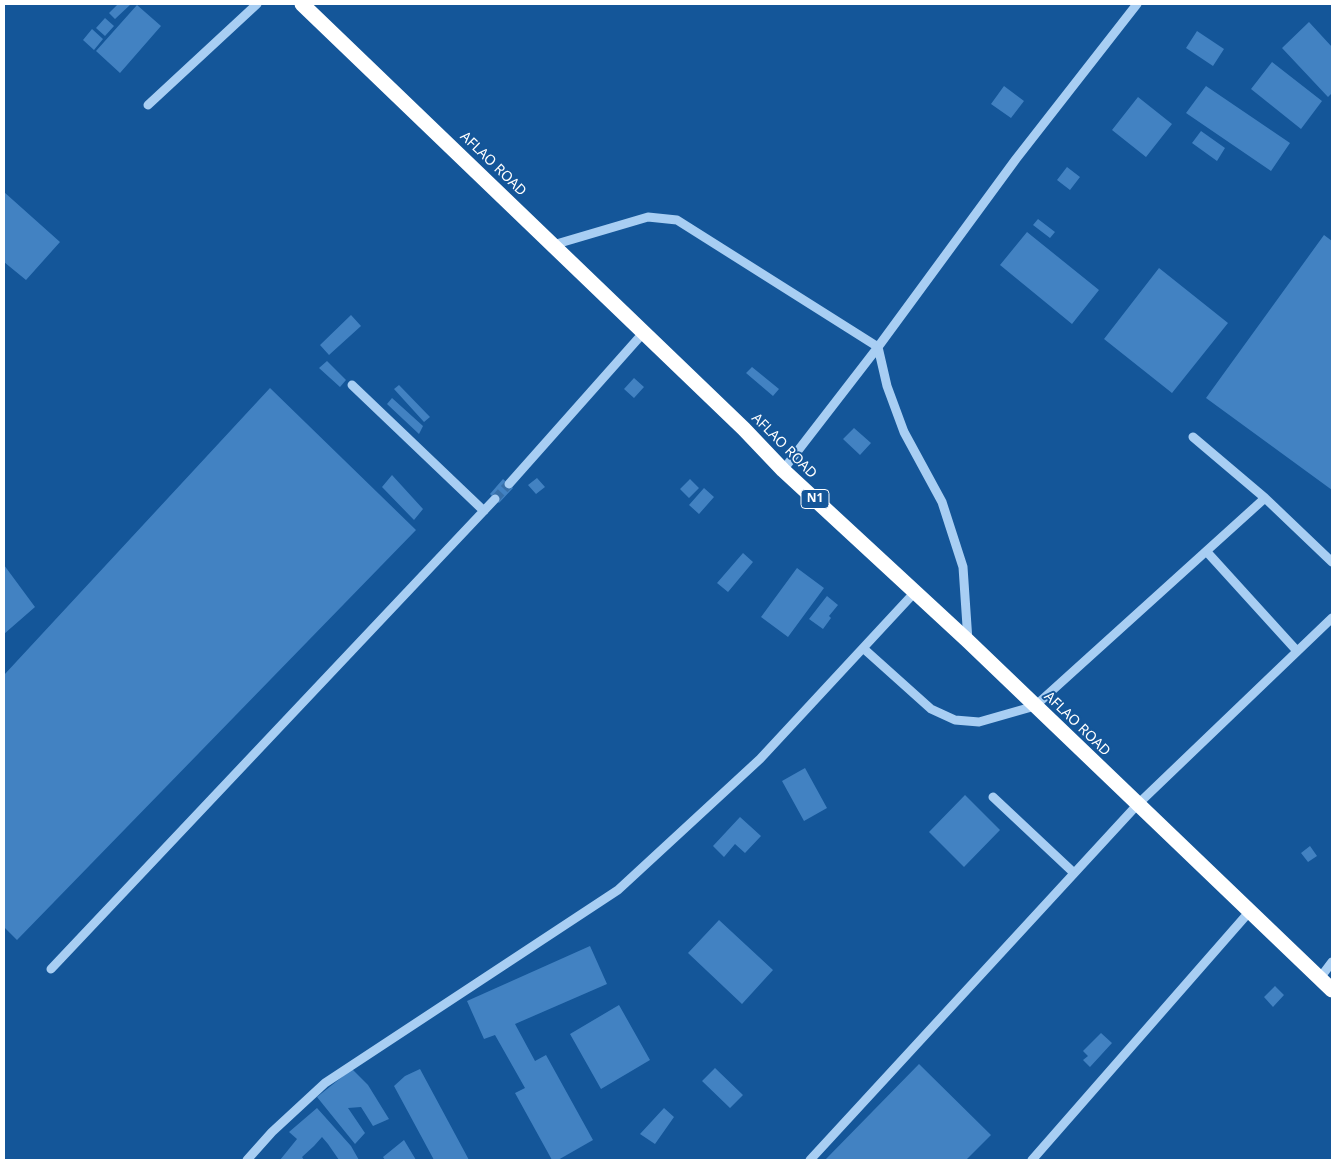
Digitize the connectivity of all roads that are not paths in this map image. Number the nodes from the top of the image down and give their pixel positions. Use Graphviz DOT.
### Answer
graph roads {
  1 [pos="257,4"];
  2 [pos="302,4"];
  3 [pos="1137,4"];
  4 [pos="148,105"];
  5 [pos="553,245"];
  6 [pos="644,332"];
  7 [pos="878,347"];
  8 [pos="352,385"];
  9 [pos="1193,437"];
  10 [pos="784,470"];
  11 [pos="509,484"];
  12 [pos="1265,498"];
  13 [pos="495,499"];
  14 [pos="484,511"];
  15 [pos="1207,552"];
  16 [pos="1332,562"];
  17 [pos="915,592"];
  18 [pos="1332,618"];
  19 [pos="968,641"];
  20 [pos="863,648"];
  21 [pos="1297,651"];
  22 [pos="1035,706"];
  23 [pos="993,797"];
  24 [pos="1138,804"];
  25 [pos="1074,873"];
  26 [pos="1250,911"];
  27 [pos="1332,962"];
  28 [pos="51,969"];
  29 [pos="1320,978"];
  30 [pos="1332,990"];
  31 [pos="247,1160"];
  32 [pos="810,1160"];
  33 [pos="1032,1160"];
  1 -- 4 [label="street"];
  2 -- 5 [label="highway, AFLAO ROAD / N1"];
  3 -- 7 [label="street"];
  5 -- 6 [label="highway, AFLAO ROAD / N1"];
  5 -- 7 [label="street"];
  6 -- 10 [label="highway, AFLAO ROAD / N1"];
  6 -- 11 [label="street"];
  7 -- 10 [label="street"];
  7 -- 19 [label="street"];
  8 -- 14 [label="street"];
  9 -- 12 [label="street"];
  10 -- 17 [label="highway, AFLAO ROAD / N1"];
  12 -- 15 [label="street"];
  12 -- 16 [label="street"];
  13 -- 14 [label="street"];
  14 -- 28 [label="street"];
  15 -- 21 [label="street"];
  15 -- 22 [label="street"];
  17 -- 19 [label="highway, AFLAO ROAD / N1"];
  17 -- 20 [label="street"];
  18 -- 21 [label="street"];
  19 -- 22 [label="highway, AFLAO ROAD / N1"];
  20 -- 22 [label="street"];
  20 -- 31 [label="street"];
  21 -- 24 [label="street"];
  22 -- 24 [label="highway, AFLAO ROAD / N1"];
  23 -- 25 [label="street"];
  24 -- 25 [label="street"];
  24 -- 26 [label="highway, AFLAO ROAD / N1"];
  25 -- 32 [label="street"];
  26 -- 29 [label="highway, AFLAO ROAD / N1"];
  26 -- 33 [label="street"];
  27 -- 29 [label="street"];
  29 -- 30 [label="highway, AFLAO ROAD / N1"];
}
